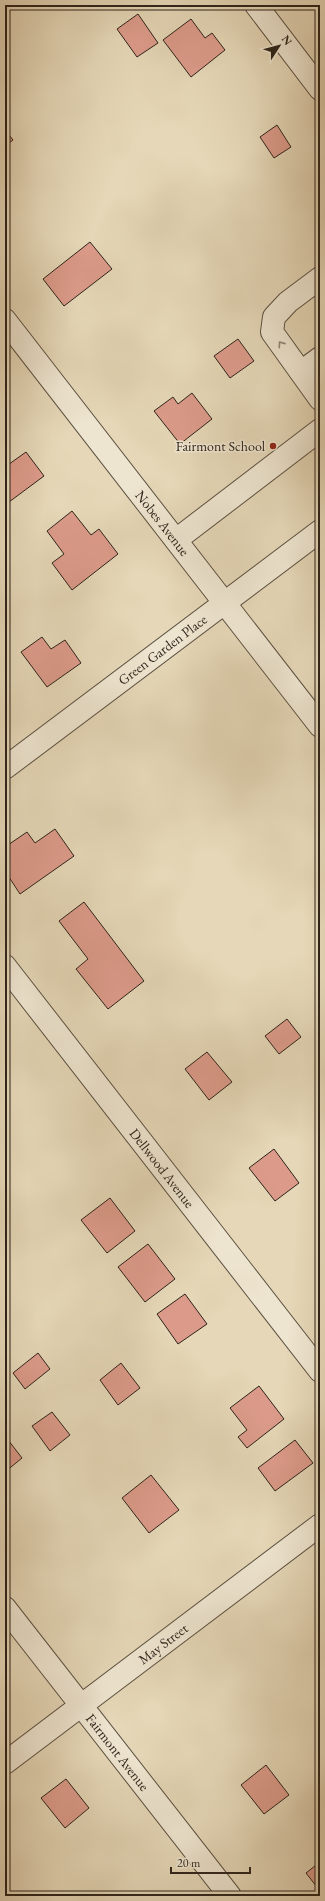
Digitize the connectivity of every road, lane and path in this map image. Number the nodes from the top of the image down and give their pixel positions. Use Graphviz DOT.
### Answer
graph roads {
  1 [pos="256,5"];
  2 [pos="320,89"];
  3 [pos="320,278"];
  4 [pos="5,320"];
  5 [pos="320,358"];
  6 [pos="301,372"];
  7 [pos="320,398"];
  8 [pos="320,430"];
  9 [pos="320,531"];
  10 [pos="176,540"];
  11 [pos="225,603"];
  12 [pos="320,726"];
  13 [pos="5,768"];
  14 [pos="5,966"];
  15 [pos="320,1371"];
  16 [pos="320,1525"];
  17 [pos="5,1608"];
  18 [pos="81,1707"];
  19 [pos="5,1763"];
  20 [pos="230,1896"];
  1 -- 2 [label="street"];
  6 -- 3 [label="street, one-way"];
  4 -- 10 [label="street, Nobes Avenue"];
  5 -- 6 [label="street"];
  6 -- 7 [label="street"];
  8 -- 10 [label="street"];
  9 -- 11 [label="street, Green Garden Place"];
  10 -- 11 [label="street, Nobes Avenue"];
  11 -- 12 [label="street, Nobes Avenue"];
  11 -- 13 [label="street, Green Garden Place"];
  14 -- 15 [label="street, Dellwood Avenue"];
  16 -- 18 [label="street, May Street"];
  17 -- 18 [label="street, Fairmont Avenue"];
  18 -- 19 [label="street, May Street"];
  18 -- 20 [label="street, Fairmont Avenue"];
}
